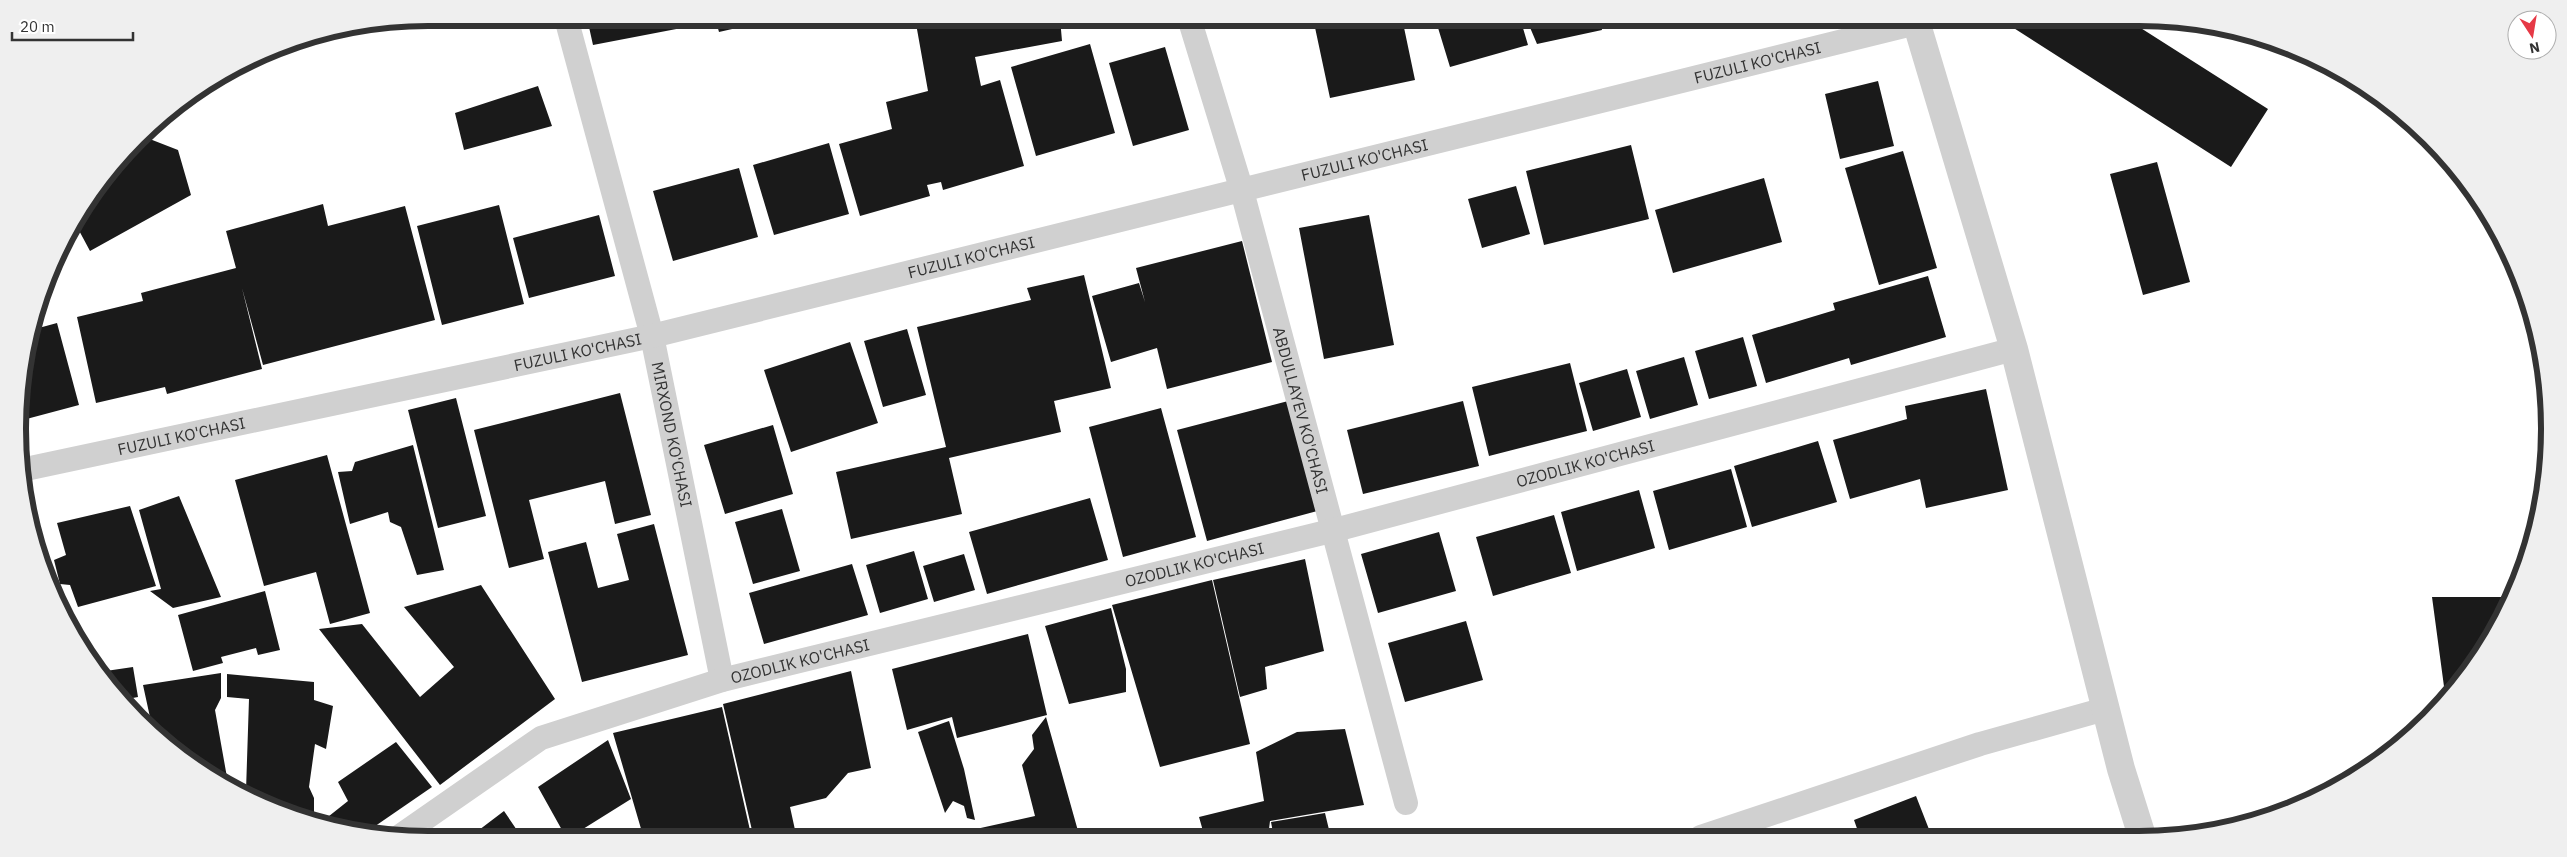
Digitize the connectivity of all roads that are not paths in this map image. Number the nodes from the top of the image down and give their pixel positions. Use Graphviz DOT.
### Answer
graph roads {
  1 [pos="568,26"];
  2 [pos="1191,26"];
  3 [pos="1892,26"];
  4 [pos="1918,26"];
  5 [pos="1242,191"];
  6 [pos="652,336"];
  7 [pos="2014,349"];
  8 [pos="29,468"];
  9 [pos="1335,530"];
  10 [pos="722,680"];
  11 [pos="2105,709"];
  12 [pos="1406,803"];
  13 [pos="408,830"];
  14 [pos="1719,831"];
  15 [pos="2140,831"];
  1 -- 6 [label="lane, MIRXOND KO'CHASI"];
  2 -- 5 [label="lane, ABDULLAYEV KO'CHASI"];
  3 -- 5 [label="lane, FUZULI KO'CHASI"];
  4 -- 7 [label="street"];
  5 -- 6 [label="lane, FUZULI KO'CHASI"];
  5 -- 9 [label="lane, ABDULLAYEV KO'CHASI"];
  6 -- 8 [label="lane, FUZULI KO'CHASI"];
  6 -- 10 [label="lane, MIRXOND KO'CHASI"];
  7 -- 9 [label="lane, OZODLIK KO'CHASI"];
  7 -- 11 [label="street"];
  9 -- 10 [label="lane, OZODLIK KO'CHASI"];
  9 -- 12 [label="lane, ABDULLAYEV KO'CHASI"];
  10 -- 13 [label="lane, OZODLIK KO'CHASI"];
  11 -- 14 [label="lane"];
  11 -- 15 [label="street"];
}
